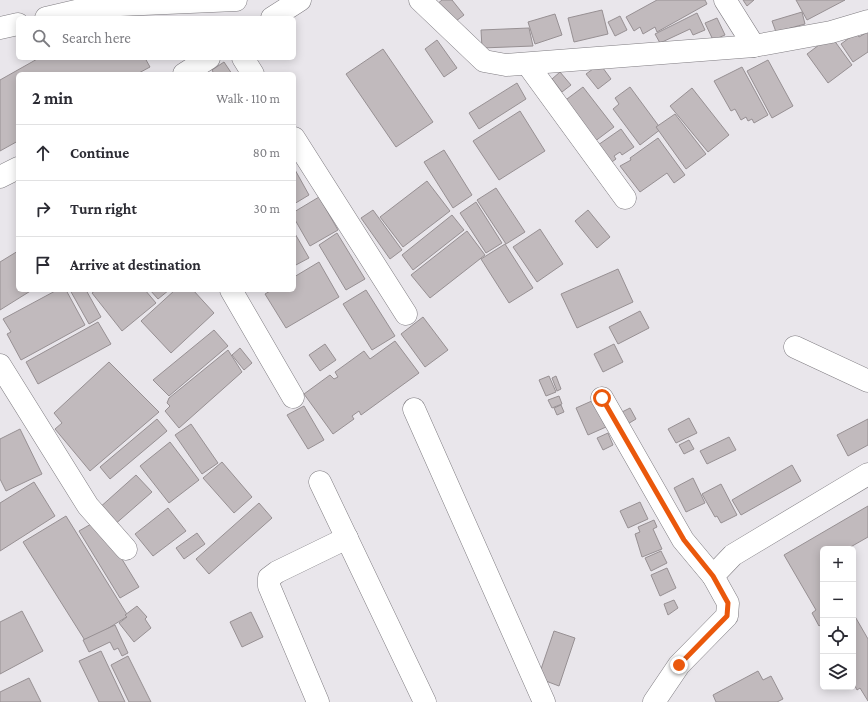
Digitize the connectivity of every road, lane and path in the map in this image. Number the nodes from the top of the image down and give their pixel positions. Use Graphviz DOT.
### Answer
graph roads {
  1 [pos="236,0"];
  2 [pos="300,0"];
  3 [pos="420,0"];
  4 [pos="725,0"];
  5 [pos="54,16"];
  6 [pos="275,16"];
  7 [pos="868,21"];
  8 [pos="16,24"];
  9 [pos="0,28"];
  10 [pos="754,46"];
  11 [pos="206,60"];
  12 [pos="244,60"];
  13 [pos="528,65"];
  14 [pos="187,72"];
  15 [pos="252,72"];
  16 [pos="296,141"];
  17 [pos="16,169"];
  18 [pos="0,177"];
  19 [pos="625,198"];
  20 [pos="232,292"];
  21 [pos="406,314"];
  22 [pos="795,347"];
  23 [pos="0,365"];
  24 [pos="868,381"];
  25 [pos="293,397"];
  26 [pos="602,398"];
  27 [pos="414,409"];
  28 [pos="868,474"];
  29 [pos="320,482"];
  30 [pos="347,538"];
  31 [pos="126,549"];
  32 [pos="713,576"];
  33 [pos="318,702"];
  34 [pos="425,702"];
  35 [pos="544,702"];
  36 [pos="654,702"];
  1 -- 5 [label="street"];
  2 -- 6 [label="street"];
  3 -- 13 [label="street"];
  4 -- 10 [label="street"];
  7 -- 10 [label="street"];
  8 -- 9 [label="street"];
  10 -- 13 [label="street"];
  11 -- 14 [label="street"];
  12 -- 15 [label="street"];
  13 -- 19 [label="street"];
  16 -- 21 [label="street"];
  17 -- 18 [label="street"];
  20 -- 25 [label="street"];
  22 -- 24 [label="street"];
  23 -- 31 [label="street"];
  26 -- 32 [label="street"];
  27 -- 35 [label="street"];
  28 -- 32 [label="street"];
  29 -- 30 [label="street"];
  30 -- 33 [label="street"];
  30 -- 34 [label="street"];
  32 -- 36 [label="street"];
}
